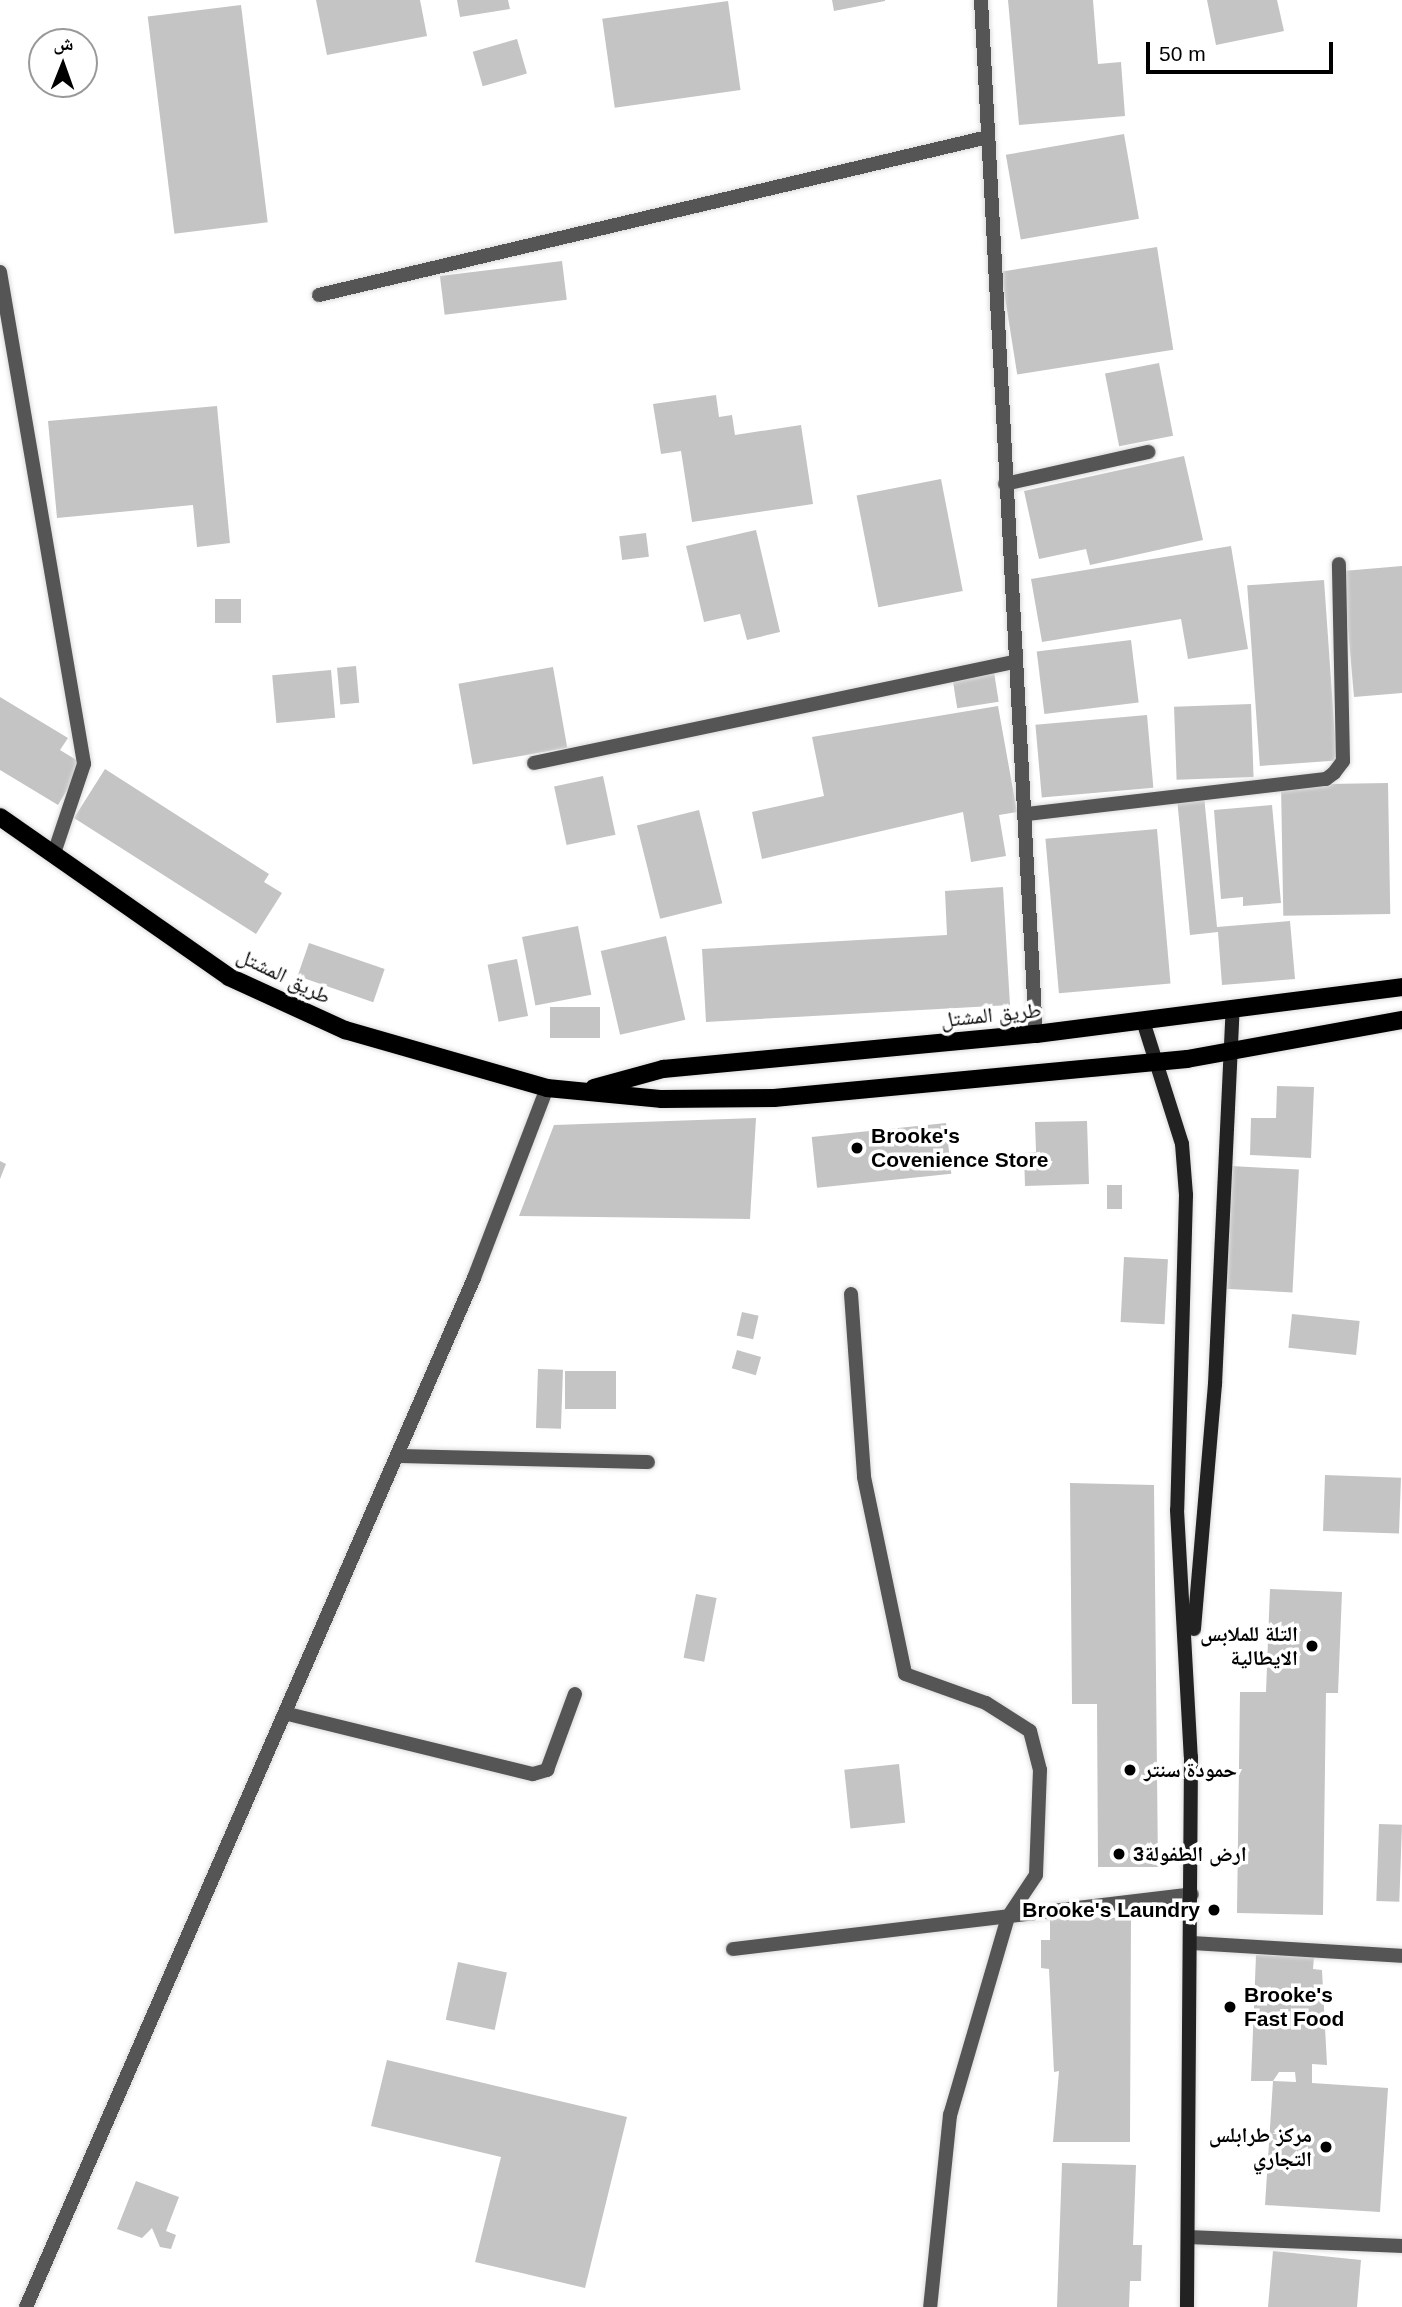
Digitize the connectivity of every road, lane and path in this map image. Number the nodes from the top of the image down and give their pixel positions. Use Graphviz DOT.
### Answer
graph roads {
  1 [pos="981,0"];
  2 [pos="988,137"];
  3 [pos="0,272"];
  4 [pos="319,295"];
  5 [pos="1148,452"];
  6 [pos="1006,484"];
  7 [pos="1339,564"];
  8 [pos="1014,662"];
  9 [pos="534,763"];
  10 [pos="1027,814"];
  11 [pos="0,817"];
  12 [pos="55,850"];
  13 [pos="1402,988"];
  14 [pos="1233,1009"];
  15 [pos="1402,1020"];
  16 [pos="1143,1021"];
  17 [pos="1036,1034"];
  18 [pos="1231,1051"];
  19 [pos="1153,1060"];
  20 [pos="547,1088"];
  21 [pos="586,1090"];
  22 [pos="851,1294"];
  23 [pos="397,1456"];
  24 [pos="648,1462"];
  25 [pos="1190,1669"];
  26 [pos="575,1694"];
  27 [pos="288,1714"];
  28 [pos="1192,1894"];
  29 [pos="1008,1917"];
  30 [pos="1191,1943"];
  31 [pos="733,1949"];
  32 [pos="1402,1956"];
  33 [pos="1189,2237"];
  34 [pos="1402,2246"];
  35 [pos="26,2307"];
  36 [pos="930,2307"];
  37 [pos="1187,2307"];
  1 -- 2 [label="street"];
  2 -- 4 [label="street"];
  2 -- 6 [label="street"];
  3 -- 12 [label="street"];
  5 -- 6 [label="street"];
  6 -- 8 [label="street"];
  7 -- 10 [label="street"];
  8 -- 9 [label="street"];
  8 -- 10 [label="street"];
  10 -- 17 [label="street"];
  11 -- 12 [label="main road, طريق المشتل"];
  12 -- 20 [label="main road, طريق المشتل"];
  13 -- 14 [label="main road, طريق المشتل"];
  14 -- 16 [label="main road, طريق المشتل"];
  14 -- 18 [label="main road"];
  15 -- 18 [label="main road, طريق المشتل"];
  16 -- 17 [label="main road, طريق المشتل"];
  16 -- 19 [label="main road"];
  17 -- 21 [label="main road, طريق المشتل"];
  18 -- 19 [label="main road, طريق المشتل"];
  18 -- 25 [label="main road"];
  19 -- 21 [label="main road, طريق المشتل"];
  19 -- 25 [label="main road"];
  20 -- 21 [label="main road, طريق المشتل"];
  20 -- 23 [label="street"];
  22 -- 29 [label="street"];
  23 -- 24 [label="street"];
  23 -- 27 [label="street"];
  25 -- 28 [label="main road"];
  26 -- 27 [label="street"];
  27 -- 35 [label="street"];
  28 -- 29 [label="street"];
  28 -- 30 [label="main road"];
  29 -- 31 [label="street"];
  29 -- 36 [label="street"];
  30 -- 32 [label="street"];
  30 -- 33 [label="main road"];
  33 -- 34 [label="street"];
  33 -- 37 [label="main road"];
}
